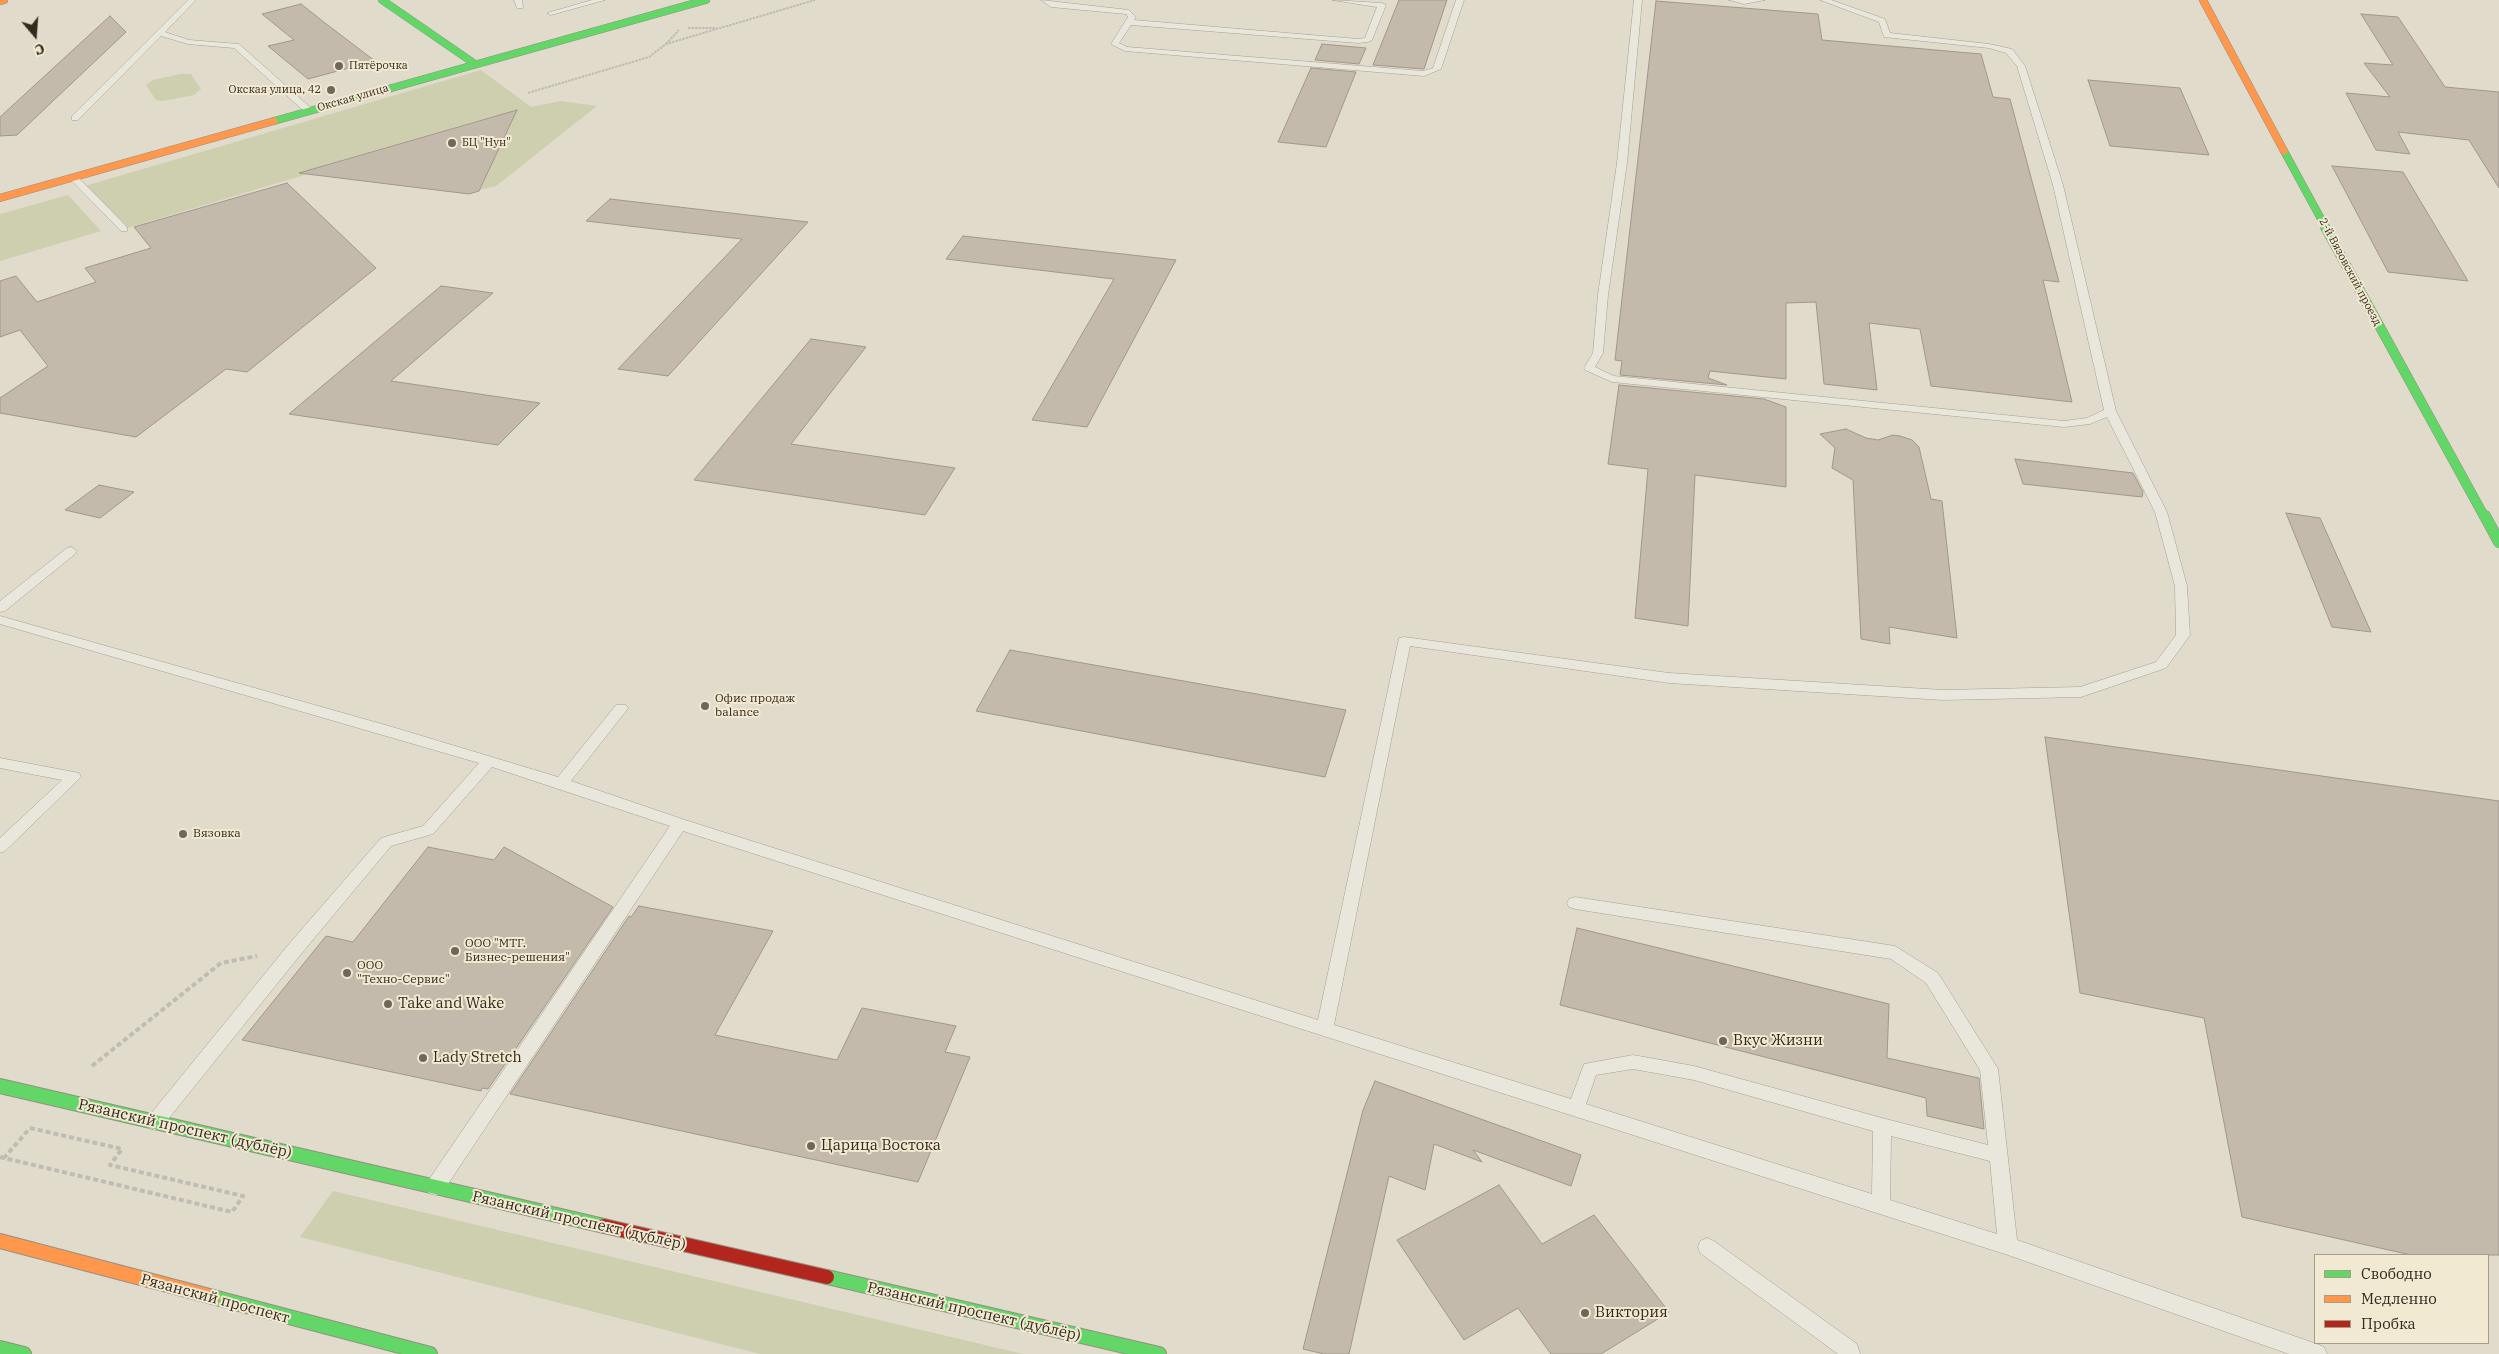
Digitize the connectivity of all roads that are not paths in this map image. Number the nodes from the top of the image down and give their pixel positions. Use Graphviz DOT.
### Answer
graph roads {
  1 [pos="4,0"];
  2 [pos="192,0"];
  3 [pos="382,0"];
  4 [pos="601,0"];
  5 [pos="706,0"];
  6 [pos="1045,0"];
  7 [pos="1109,0"];
  8 [pos="1336,0"];
  9 [pos="1460,0"];
  10 [pos="1638,0"];
  11 [pos="1733,0"];
  12 [pos="1760,0"];
  13 [pos="1824,0"];
  14 [pos="2203,0"];
  15 [pos="0,1"];
  16 [pos="1059,3"];
  17 [pos="1102,10"];
  18 [pos="551,13"];
  19 [pos="1128,22"];
  20 [pos="160,33"];
  21 [pos="478,67"];
  22 [pos="309,111"];
  23 [pos="75,118"];
  24 [pos="73,177"];
  25 [pos="0,198"];
  26 [pos="124,228"];
  27 [pos="2110,411"];
  28 [pos="2499,542"];
  29 [pos="71,551"];
  30 [pos="0,608"];
  31 [pos="0,620"];
  32 [pos="621,708"];
  33 [pos="490,761"];
  34 [pos="0,762"];
  35 [pos="561,783"];
  36 [pos="680,824"];
  37 [pos="0,848"];
  38 [pos="1575,903"];
  39 [pos="1325,1029"];
  40 [pos="0,1086"];
  41 [pos="1576,1109"];
  42 [pos="155,1123"];
  43 [pos="1882,1126"];
  44 [pos="1997,1155"];
  45 [pos="434,1187"];
  46 [pos="1880,1206"];
  47 [pos="0,1242"];
  48 [pos="2008,1246"];
  49 [pos="1707,1247"];
  50 [pos="0,1348"];
  51 [pos="1853,1353"];
  52 [pos="24,1354"];
  53 [pos="430,1354"];
  54 [pos="1159,1354"];
  55 [pos="2317,1354"];
  1 -- 15 [label="street"];
  2 -- 20 [label="lane"];
  3 -- 21 [label="street"];
  4 -- 18 [label="lane"];
  5 -- 21 [label="street, Окская улица"];
  6 -- 16 [label="lane"];
  7 -- 17 [label="lane"];
  8 -- 19 [label="lane"];
  9 -- 19 [label="lane"];
  10 -- 27 [label="lane"];
  11 -- 12 [label="lane"];
  13 -- 27 [label="lane"];
  14 -- 28 [label="street, 2-й Вязовский проезд"];
  16 -- 17 [label="lane"];
  17 -- 19 [label="lane"];
  20 -- 22 [label="lane"];
  20 -- 23 [label="lane"];
  21 -- 22 [label="street, Окская улица"];
  22 -- 24 [label="street, Окская улица"];
  24 -- 25 [label="street, Окская улица"];
  24 -- 26 [label="lane"];
  27 -- 39 [label="lane"];
  29 -- 30 [label="lane"];
  31 -- 33 [label="lane"];
  32 -- 35 [label="lane"];
  33 -- 35 [label="lane"];
  33 -- 42 [label="lane"];
  34 -- 37 [label="lane"];
  35 -- 36 [label="lane"];
  36 -- 39 [label="lane"];
  36 -- 45 [label="lane"];
  38 -- 44 [label="lane"];
  39 -- 41 [label="lane"];
  40 -- 42 [label="street, Рязанский проспект (дублёр)"];
  41 -- 43 [label="lane"];
  41 -- 46 [label="lane"];
  42 -- 45 [label="street, Рязанский проспект (дублёр)"];
  43 -- 44 [label="lane"];
  43 -- 46 [label="lane"];
  44 -- 48 [label="lane"];
  45 -- 54 [label="street, Рязанский проспект (дублёр)"];
  46 -- 48 [label="lane"];
  47 -- 53 [label="street, Рязанский проспект"];
  48 -- 55 [label="lane"];
  49 -- 51 [label="lane"];
  50 -- 52 [label="street"];
}
